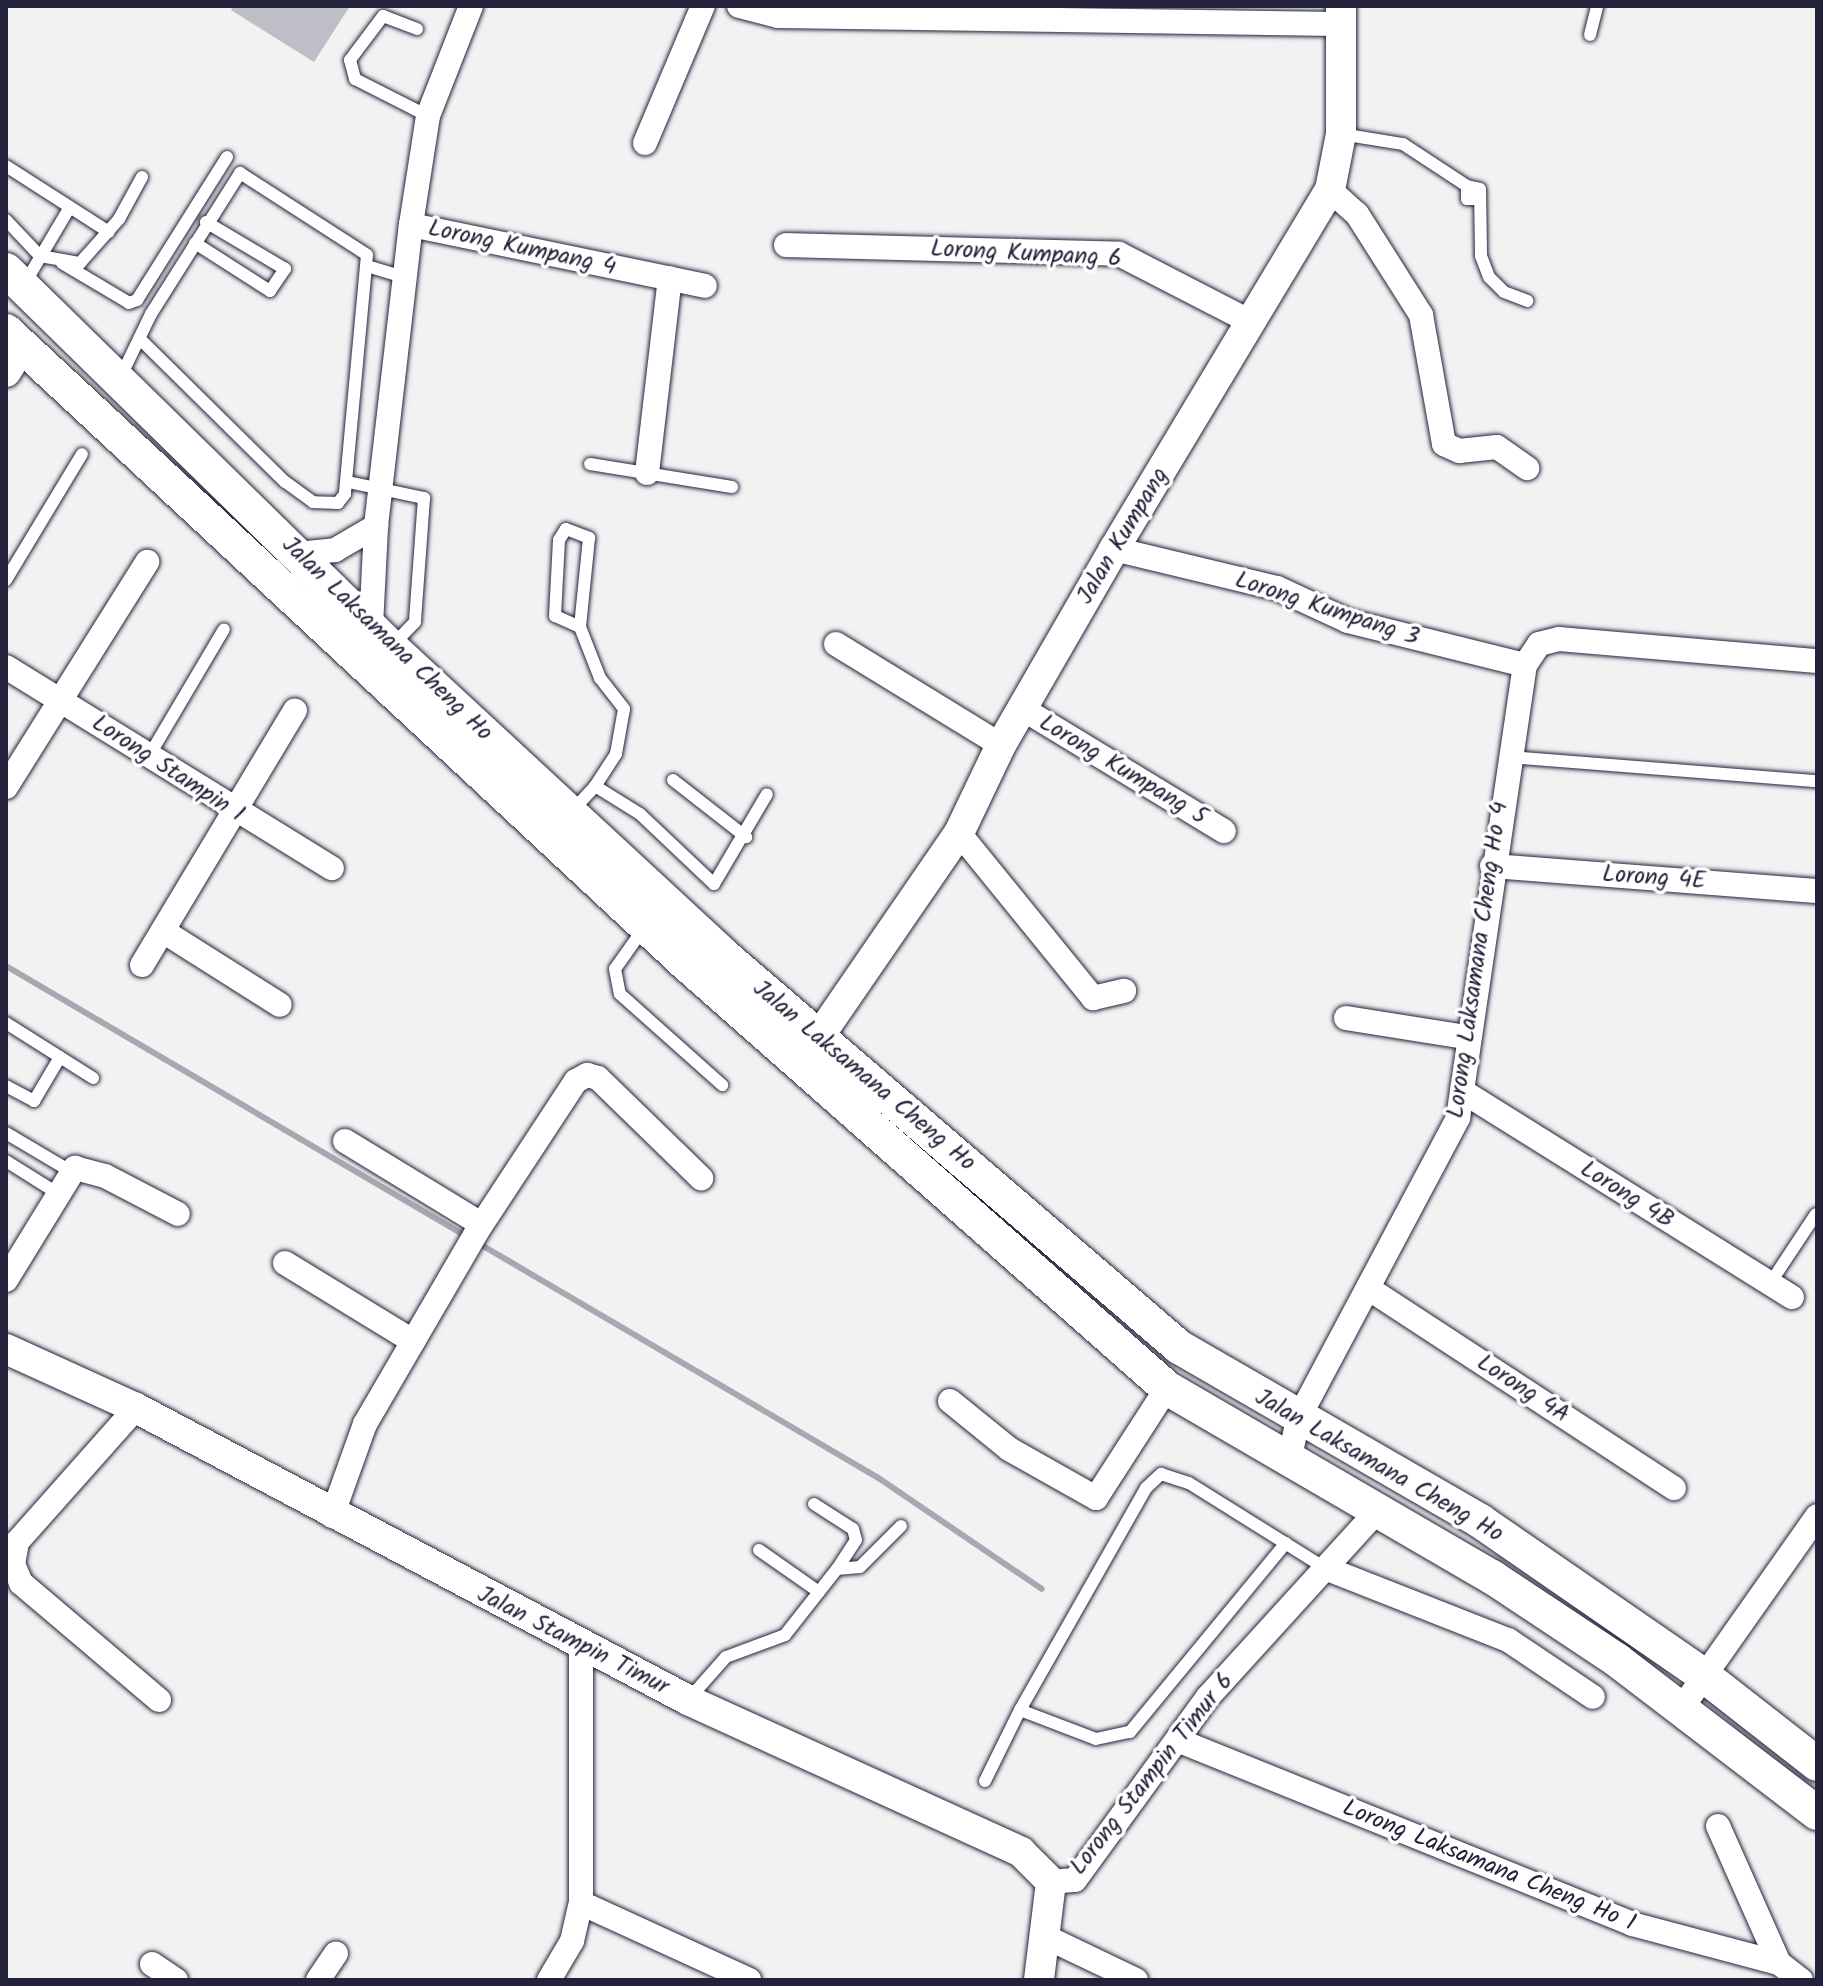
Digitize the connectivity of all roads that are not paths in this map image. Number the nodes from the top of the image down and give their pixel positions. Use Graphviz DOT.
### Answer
graph roads {
  1 [pos="471,6"];
  2 [pos="703,6"];
  3 [pos="739,6"];
  4 [pos="1597,6"];
  5 [pos="1340,15"];
  6 [pos="417,29"];
  7 [pos="1590,35"];
  8 [pos="428,116"];
  9 [pos="1341,134"];
  10 [pos="645,143"];
  11 [pos="227,157"];
  12 [pos="6,166"];
  13 [pos="142,177"];
  14 [pos="1330,190"];
  15 [pos="70,207"];
  16 [pos="6,220"];
  17 [pos="206,222"];
  18 [pos="411,225"];
  19 [pos="109,232"];
  20 [pos="195,243"];
  21 [pos="786,245"];
  22 [pos="40,256"];
  23 [pos="62,263"];
  24 [pos="367,266"];
  25 [pos="403,277"];
  26 [pos="670,278"];
  27 [pos="12,285"];
  28 [pos="705,286"];
  29 [pos="1527,301"];
  30 [pos="1251,322"];
  31 [pos="140,339"];
  32 [pos="11,350"];
  33 [pos="118,380"];
  34 [pos="82,454"];
  35 [pos="590,464"];
  36 [pos="1527,468"];
  37 [pos="647,473"];
  38 [pos="348,482"];
  39 [pos="380,485"];
  40 [pos="732,487"];
  41 [pos="376,526"];
  42 [pos="1114,549"];
  43 [pos="298,554"];
  44 [pos="147,562"];
  45 [pos="6,580"];
  46 [pos="580,627"];
  47 [pos="224,629"];
  48 [pos="381,636"];
  49 [pos="836,644"];
  50 [pos="1817,661"];
  51 [pos="1525,665"];
  52 [pos="6,667"];
  53 [pos="61,701"];
  54 [pos="1023,709"];
  55 [pos="295,710"];
  56 [pos="1001,745"];
  57 [pos="149,756"];
  58 [pos="1509,757"];
  59 [pos="673,780"];
  60 [pos="1817,781"];
  61 [pos="595,786"];
  62 [pos="6,787"];
  63 [pos="767,794"];
  64 [pos="233,811"];
  65 [pos="570,813"];
  66 [pos="1224,831"];
  67 [pos="959,833"];
  68 [pos="746,837"];
  69 [pos="1492,866"];
  70 [pos="332,868"];
  71 [pos="1817,891"];
  72 [pos="646,926"];
  73 [pos="163,931"];
  74 [pos="142,965"];
  75 [pos="1124,991"];
  76 [pos="280,1005"];
  77 [pos="1346,1018"];
  78 [pos="6,1023"];
  79 [pos="1466,1037"];
  80 [pos="818,1038"];
  81 [pos="60,1057"];
  82 [pos="93,1078"];
  83 [pos="722,1085"];
  84 [pos="6,1086"];
  85 [pos="1462,1091"];
  86 [pos="6,1133"];
  87 [pos="345,1141"];
  88 [pos="6,1161"];
  89 [pos="70,1171"];
  90 [pos="701,1178"];
  91 [pos="57,1193"];
  92 [pos="178,1214"];
  93 [pos="1816,1214"];
  94 [pos="478,1228"];
  95 [pos="285,1263"];
  96 [pos="6,1280"];
  97 [pos="1769,1285"];
  98 [pos="1371,1290"];
  99 [pos="1792,1297"];
  100 [pos="413,1341"];
  101 [pos="6,1349"];
  102 [pos="1167,1388"];
  103 [pos="950,1401"];
  104 [pos="136,1408"];
  105 [pos="1298,1419"];
  106 [pos="1290,1457"];
  107 [pos="1674,1488"];
  108 [pos="814,1504"];
  109 [pos="1377,1511"];
  110 [pos="332,1516"];
  111 [pos="1816,1519"];
  112 [pos="901,1526"];
  113 [pos="1286,1543"];
  114 [pos="759,1550"];
  115 [pos="1325,1568"];
  116 [pos="837,1569"];
  117 [pos="819,1592"];
  118 [pos="581,1645"];
  119 [pos="1702,1674"];
  120 [pos="1593,1697"];
  121 [pos="159,1700"];
  122 [pos="688,1700"];
  123 [pos="1681,1709"];
  124 [pos="1020,1710"];
  125 [pos="1180,1741"];
  126 [pos="1817,1764"];
  127 [pos="985,1781"];
  128 [pos="1817,1813"];
  129 [pos="1718,1826"];
  130 [pos="1051,1882"];
  131 [pos="581,1903"];
  132 [pos="1044,1936"];
  133 [pos="336,1953"];
  134 [pos="1779,1963"];
  135 [pos="152,1964"];
  136 [pos="176,1980"];
  137 [pos="318,1980"];
  138 [pos="549,1980"];
  139 [pos="749,1980"];
  140 [pos="1039,1980"];
  141 [pos="1136,1980"];
  142 [pos="1801,1980"];
  1 -- 8 [label="street, Lorong Kumpang 4"];
  2 -- 10 [label="street"];
  3 -- 5 [label="street"];
  4 -- 7 [label="lane"];
  5 -- 9 [label="street, Jalan Kumpang"];
  6 -- 8 [label="lane"];
  8 -- 18 [label="street, Lorong Kumpang 4"];
  9 -- 14 [label="street, Jalan Kumpang"];
  9 -- 29 [label="lane"];
  11 -- 23 [label="lane"];
  12 -- 15 [label="lane"];
  13 -- 19 [label="lane"];
  14 -- 30 [label="street, Jalan Kumpang"];
  14 -- 36 [label="street"];
  15 -- 19 [label="lane"];
  15 -- 22 [label="lane"];
  16 -- 22 [label="lane"];
  17 -- 20 [label="lane"];
  17 -- 20 [label="lane"];
  17 -- 24 [label="lane"];
  18 -- 25 [label="street"];
  18 -- 26 [label="street, Lorong Kumpang 4"];
  19 -- 23 [label="lane"];
  20 -- 31 [label="lane"];
  21 -- 30 [label="street, Lorong Kumpang 6"];
  22 -- 23 [label="lane"];
  22 -- 27 [label="lane"];
  24 -- 25 [label="lane"];
  24 -- 38 [label="lane"];
  25 -- 39 [label="street"];
  26 -- 28 [label="street, Lorong Kumpang 4"];
  26 -- 37 [label="street"];
  27 -- 32 [label="main road"];
  27 -- 33 [label="main road, Jalan Laksamana Cheng Ho"];
  30 -- 42 [label="street, Jalan Kumpang"];
  31 -- 33 [label="lane"];
  31 -- 38 [label="lane"];
  32 -- 72 [label="main road, Jalan Laksamana Cheng Ho"];
  33 -- 43 [label="main road, Jalan Laksamana Cheng Ho"];
  34 -- 45 [label="lane"];
  35 -- 37 [label="lane"];
  37 -- 40 [label="lane"];
  38 -- 39 [label="lane"];
  39 -- 41 [label="street"];
  39 -- 48 [label="lane"];
  41 -- 43 [label="street"];
  41 -- 48 [label="street"];
  42 -- 51 [label="street, Lorong Kumpang 3"];
  42 -- 54 [label="street, Jalan Kumpang"];
  43 -- 48 [label="main road, Jalan Laksamana Cheng Ho"];
  44 -- 53 [label="street"];
  46 -- 46 [label="lane"];
  46 -- 61 [label="lane"];
  47 -- 57 [label="lane"];
  48 -- 65 [label="main road, Jalan Laksamana Cheng Ho"];
  49 -- 56 [label="street"];
  50 -- 51 [label="street"];
  51 -- 58 [label="street, Lorong Laksamana Cheng Ho 4"];
  52 -- 53 [label="street, Lorong Stampin 1"];
  53 -- 57 [label="street, Lorong Stampin 1"];
  53 -- 62 [label="street"];
  54 -- 56 [label="street, Jalan Kumpang"];
  54 -- 66 [label="street, Lorong Kumpang 5"];
  55 -- 64 [label="street"];
  56 -- 67 [label="street, Jalan Kumpang"];
  57 -- 64 [label="street, Lorong Stampin 1"];
  58 -- 60 [label="lane"];
  58 -- 69 [label="street, Lorong Laksamana Cheng Ho 4"];
  59 -- 68 [label="lane"];
  61 -- 65 [label="lane"];
  61 -- 68 [label="lane"];
  63 -- 68 [label="lane"];
  64 -- 70 [label="street, Lorong Stampin 1"];
  64 -- 73 [label="street"];
  65 -- 80 [label="main road, Jalan Laksamana Cheng Ho"];
  67 -- 75 [label="street"];
  67 -- 80 [label="street, Jalan Kumpang"];
  69 -- 71 [label="street, Lorong 4E"];
  69 -- 79 [label="street, Lorong Laksamana Cheng Ho 4"];
  72 -- 83 [label="lane"];
  72 -- 102 [label="main road, Jalan Laksamana Cheng Ho"];
  73 -- 74 [label="street"];
  73 -- 76 [label="street"];
  77 -- 79 [label="street"];
  78 -- 81 [label="lane"];
  79 -- 85 [label="street, Lorong Laksamana Cheng Ho 4"];
  80 -- 105 [label="main road, Jalan Laksamana Cheng Ho"];
  81 -- 82 [label="lane"];
  81 -- 84 [label="lane"];
  85 -- 97 [label="street, Lorong 4B"];
  85 -- 98 [label="street, Lorong Laksamana Cheng Ho 4"];
  86 -- 89 [label="lane"];
  87 -- 94 [label="street"];
  88 -- 91 [label="lane"];
  89 -- 91 [label="street"];
  89 -- 92 [label="street"];
  90 -- 94 [label="street"];
  91 -- 96 [label="street"];
  93 -- 97 [label="lane"];
  94 -- 100 [label="street"];
  95 -- 100 [label="street"];
  97 -- 99 [label="street, Lorong 4B"];
  98 -- 105 [label="street, Lorong Laksamana Cheng Ho 4"];
  98 -- 107 [label="street, Lorong 4A"];
  100 -- 110 [label="street"];
  101 -- 104 [label="street, Jalan Stampin Timur"];
  102 -- 103 [label="street"];
  102 -- 106 [label="main road, Jalan Laksamana Cheng Ho"];
  104 -- 110 [label="street, Jalan Stampin Timur"];
  104 -- 121 [label="street"];
  105 -- 106 [label="street, Lorong Laksamana Cheng Ho 4"];
  105 -- 119 [label="main road, Jalan Laksamana Cheng Ho"];
  106 -- 109 [label="main road, Jalan Laksamana Cheng Ho"];
  108 -- 116 [label="lane"];
  109 -- 115 [label="street, Lorong Stampin Timur 6"];
  109 -- 123 [label="main road, Jalan Laksamana Cheng Ho"];
  110 -- 118 [label="street, Jalan Stampin Timur"];
  111 -- 119 [label="street"];
  112 -- 116 [label="lane"];
  113 -- 115 [label="lane"];
  113 -- 124 [label="lane"];
  113 -- 124 [label="lane"];
  114 -- 117 [label="lane"];
  115 -- 120 [label="street"];
  115 -- 125 [label="street, Lorong Stampin Timur 6"];
  116 -- 117 [label="lane"];
  117 -- 122 [label="lane"];
  118 -- 122 [label="street, Jalan Stampin Timur"];
  118 -- 131 [label="street"];
  119 -- 123 [label="street"];
  119 -- 126 [label="main road, Jalan Laksamana Cheng Ho"];
  122 -- 130 [label="street, Jalan Stampin Timur"];
  123 -- 128 [label="main road, Jalan Laksamana Cheng Ho"];
  124 -- 127 [label="lane"];
  125 -- 130 [label="street, Lorong Stampin Timur 6"];
  125 -- 134 [label="street, Lorong Laksamana Cheng Ho 1"];
  129 -- 134 [label="street"];
  130 -- 132 [label="street"];
  131 -- 138 [label="street"];
  131 -- 139 [label="street"];
  132 -- 140 [label="street"];
  132 -- 141 [label="street"];
  133 -- 137 [label="street"];
  134 -- 142 [label="street, Lorong Laksamana Cheng Ho 1"];
  135 -- 136 [label="street"];
}
